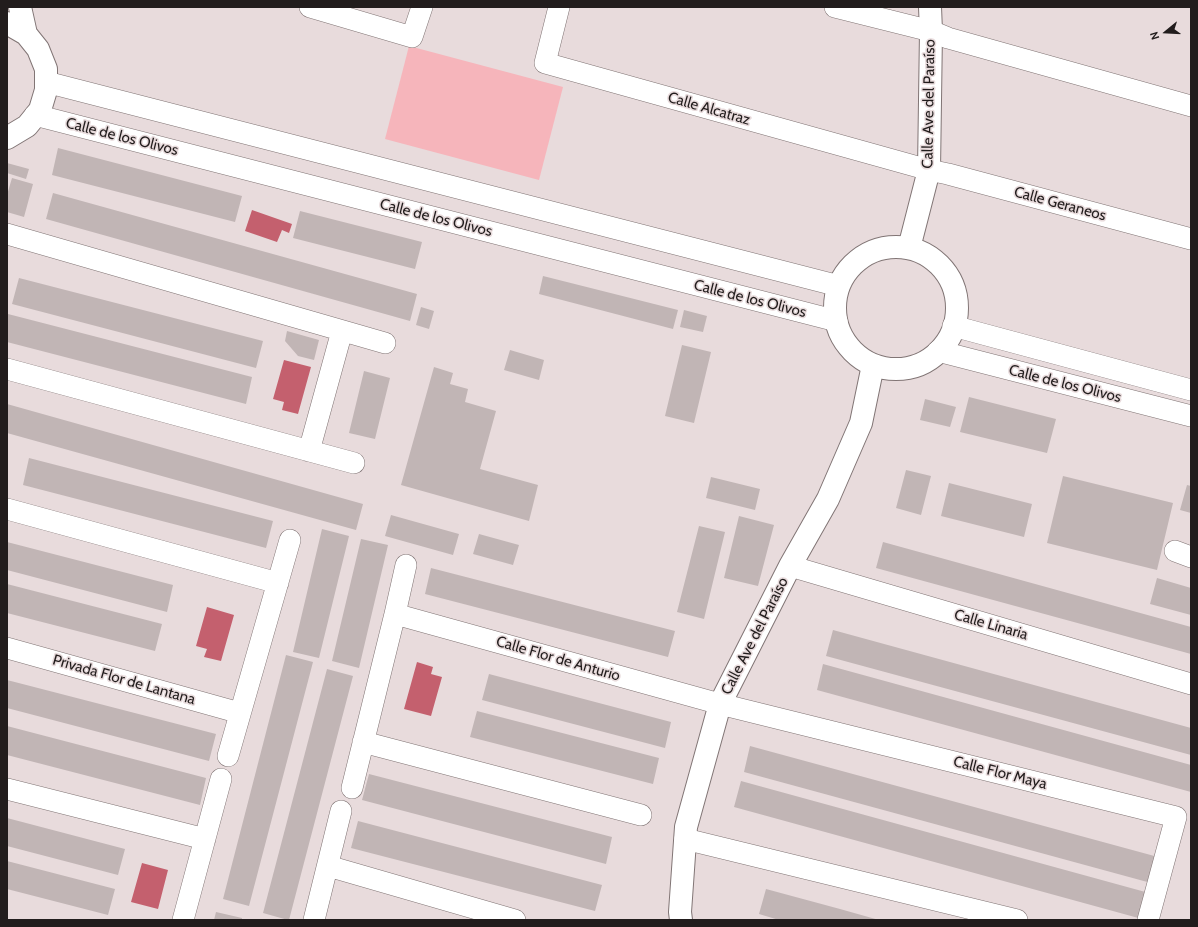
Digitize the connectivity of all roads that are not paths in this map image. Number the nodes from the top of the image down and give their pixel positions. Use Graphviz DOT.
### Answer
graph roads {
  1 [pos="20,7"];
  2 [pos="310,7"];
  3 [pos="422,7"];
  4 [pos="559,7"];
  5 [pos="835,7"];
  6 [pos="930,7"];
  7 [pos="7,23"];
  8 [pos="931,31"];
  9 [pos="26,34"];
  10 [pos="46,82"];
  11 [pos="1191,106"];
  12 [pos="36,115"];
  13 [pos="7,138"];
  14 [pos="929,170"];
  15 [pos="7,234"];
  16 [pos="1191,239"];
  17 [pos="909,248"];
  18 [pos="839,286"];
  19 [pos="837,321"];
  20 [pos="953,326"];
  21 [pos="342,331"];
  22 [pos="384,343"];
  23 [pos="938,351"];
  24 [pos="873,365"];
  25 [pos="7,369"];
  26 [pos="1191,390"];
  27 [pos="1191,416"];
  28 [pos="309,451"];
  29 [pos="354,463"];
  30 [pos="7,509"];
  31 [pos="290,540"];
  32 [pos="406,565"];
  33 [pos="790,566"];
  34 [pos="278,583"];
  35 [pos="395,614"];
  36 [pos="7,648"];
  37 [pos="1191,684"];
  38 [pos="720,704"];
  39 [pos="240,713"];
  40 [pos="363,742"];
  41 [pos="228,756"];
  42 [pos="221,779"];
  43 [pos="352,788"];
  44 [pos="7,789"];
  45 [pos="341,811"];
  46 [pos="640,816"];
  47 [pos="205,839"];
  48 [pos="685,839"];
  49 [pos="328,866"];
  50 [pos="183,920"];
  51 [pos="314,920"];
  52 [pos="515,920"];
  53 [pos="681,920"];
  54 [pos="1017,920"];
  55 [pos="1148,920"];
  1 -- 9 [label="street"];
  2 -- 3 [label="street"];
  4 -- 14 [label="street, Calle Alcatraz"];
  5 -- 8 [label="street"];
  6 -- 8 [label="street, Calle Ave del Paraíso"];
  7 -- 9 [label="street"];
  8 -- 11 [label="street"];
  8 -- 14 [label="street, Calle Ave del Paraíso"];
  9 -- 10 [label="street"];
  10 -- 12 [label="street"];
  10 -- 18 [label="street"];
  12 -- 13 [label="street"];
  12 -- 19 [label="street, Calle de los Olivos"];
  14 -- 16 [label="street, Calle Geraneos"];
  14 -- 17 [label="street, Calle Ave del Paraíso"];
  15 -- 21 [label="street"];
  17 -- 18 [label="street"];
  17 -- 20 [label="street"];
  18 -- 19 [label="street"];
  19 -- 24 [label="street"];
  20 -- 23 [label="street"];
  20 -- 26 [label="street, Calle de los Olivos"];
  21 -- 22 [label="street"];
  21 -- 28 [label="street"];
  23 -- 24 [label="street"];
  23 -- 27 [label="street, Calle de los Olivos"];
  24 -- 33 [label="street, Calle Ave del Paraíso"];
  25 -- 28 [label="street"];
  28 -- 29 [label="street"];
  30 -- 34 [label="street"];
  31 -- 34 [label="street"];
  32 -- 35 [label="street"];
  33 -- 37 [label="street, Calle Linaria"];
  33 -- 38 [label="street, Calle Ave del Paraíso"];
  34 -- 39 [label="street"];
  35 -- 38 [label="street, Calle Flor de Anturio"];
  35 -- 40 [label="street"];
  36 -- 39 [label="street, Privada Flor de Lantana"];
  38 -- 48 [label="street, Calle Ave del Paraíso"];
  38 -- 55 [label="street, Calle Flor Maya"];
  39 -- 41 [label="street"];
  40 -- 43 [label="street"];
  40 -- 46 [label="street"];
  42 -- 47 [label="street"];
  44 -- 47 [label="street"];
  45 -- 49 [label="street"];
  47 -- 50 [label="street"];
  48 -- 53 [label="street, Calle Ave del Paraíso"];
  48 -- 54 [label="street"];
  49 -- 51 [label="street"];
  49 -- 52 [label="street"];
}
